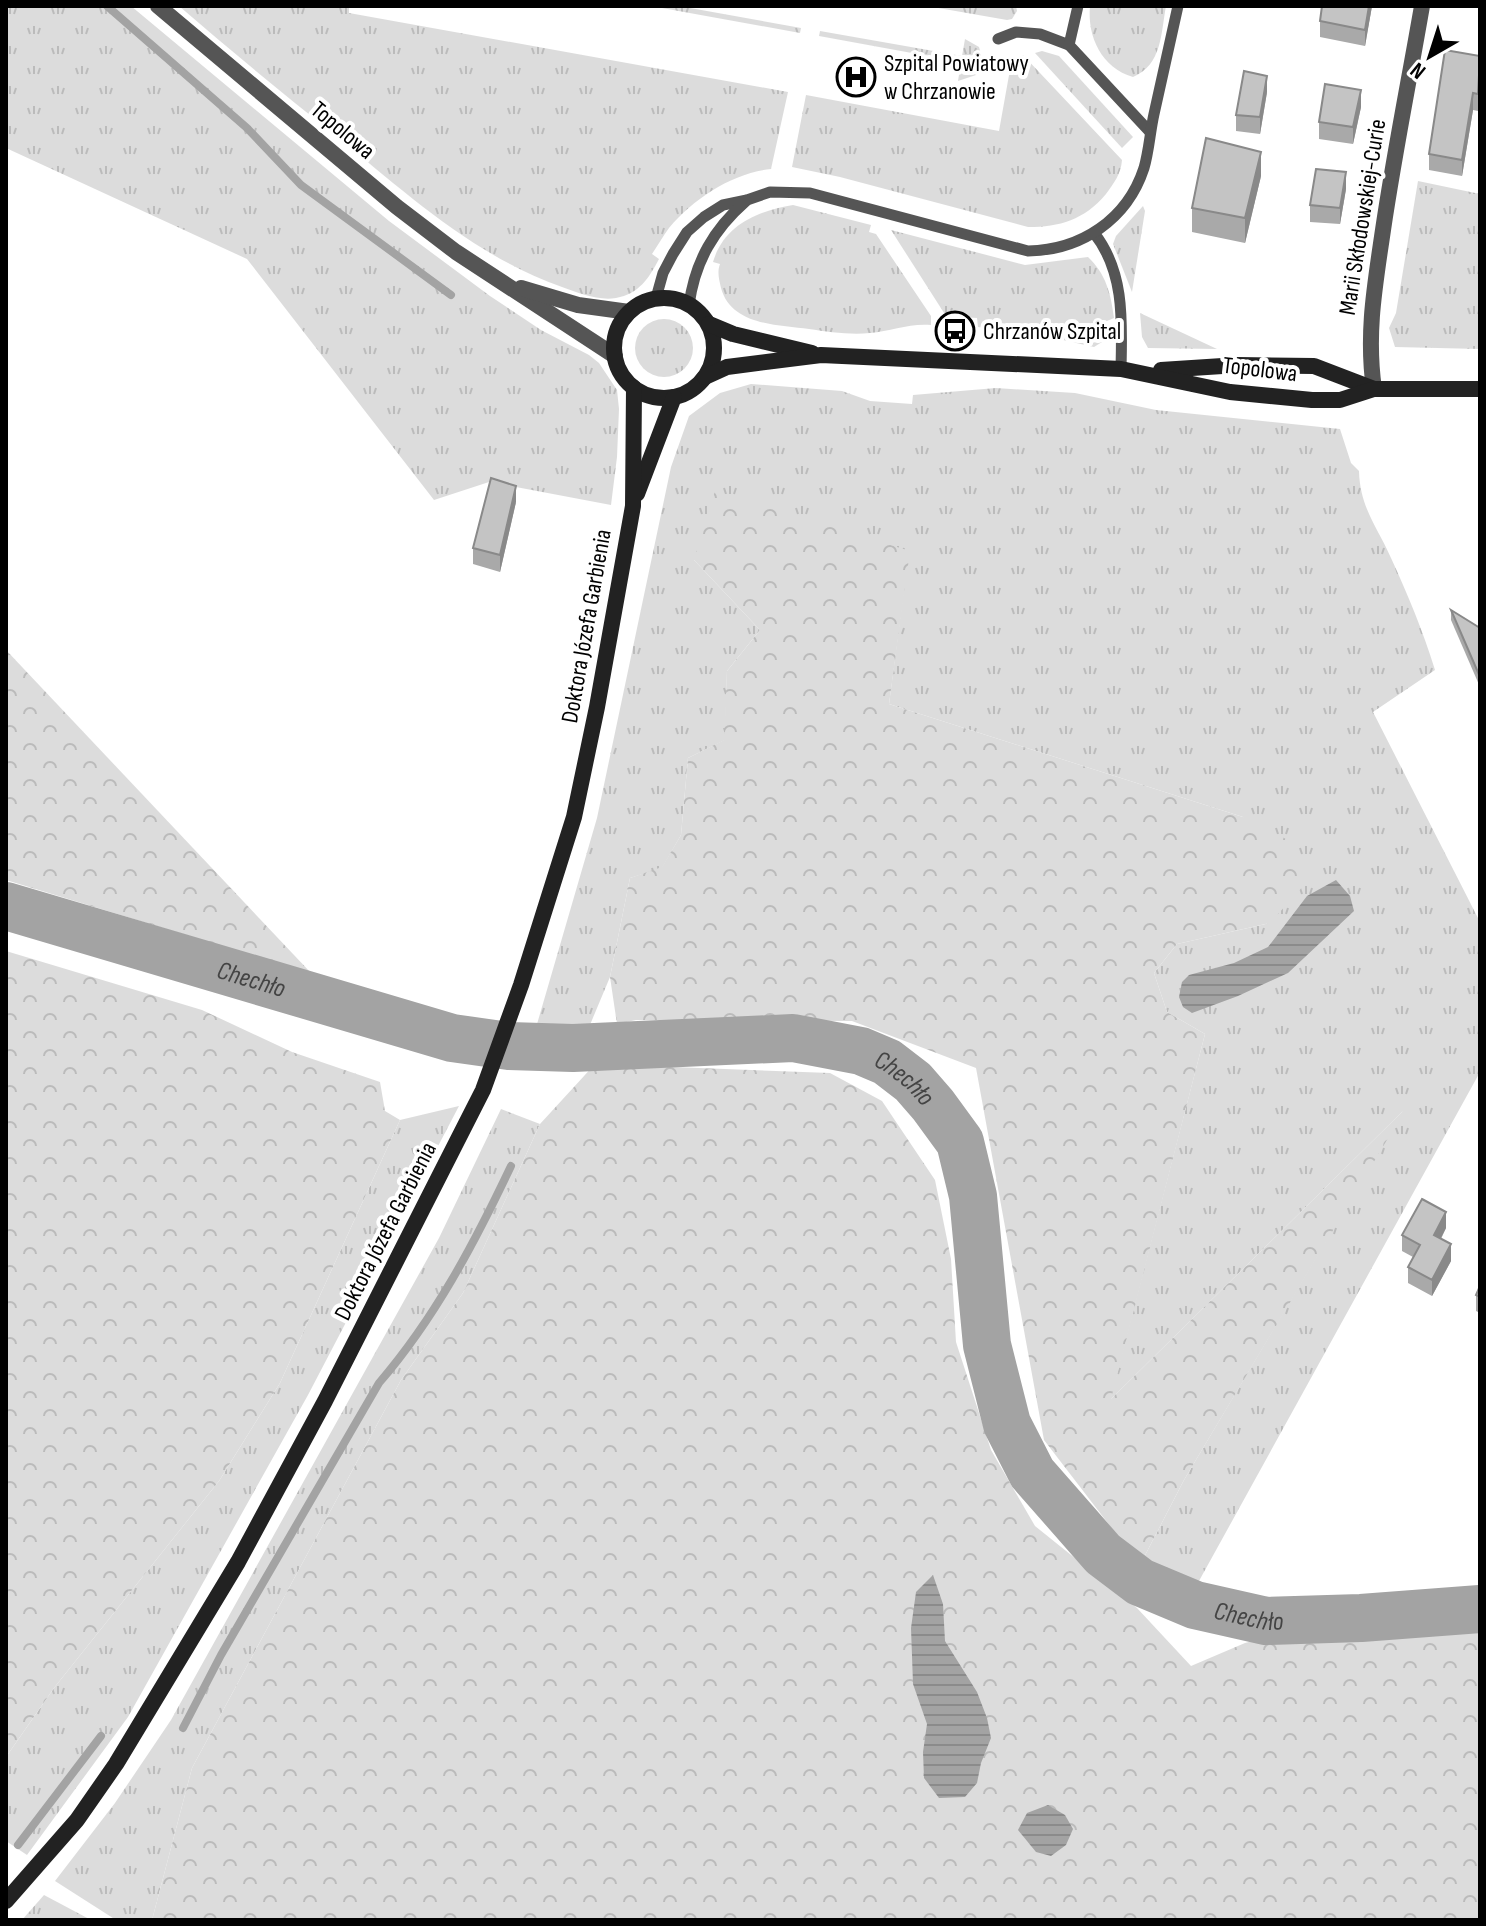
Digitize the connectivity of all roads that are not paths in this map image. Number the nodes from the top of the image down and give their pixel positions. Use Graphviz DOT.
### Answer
graph roads {
  1 [pos="158,6"];
  2 [pos="1078,6"];
  3 [pos="1178,6"];
  4 [pos="1422,6"];
  5 [pos="998,39"];
  6 [pos="1069,45"];
  7 [pos="1150,132"];
  8 [pos="747,200"];
  9 [pos="1094,233"];
  10 [pos="504,283"];
  11 [pos="656,298"];
  12 [pos="689,305"];
  13 [pos="629,312"];
  14 [pos="709,324"];
  15 [pos="821,355"];
  16 [pos="615,356"];
  17 [pos="1121,369"];
  18 [pos="1139,371"];
  19 [pos="705,377"];
  20 [pos="634,388"];
  21 [pos="1374,389"];
  22 [pos="1480,389"];
  23 [pos="674,397"];
  24 [pos="633,506"];
  25 [pos="6,1901"];
  1 -- 10 [label="street, Topolowa"];
  2 -- 6 [label="lane"];
  3 -- 7 [label="lane"];
  4 -- 21 [label="street, Marii Skłodowskiej-Curie"];
  5 -- 6 [label="lane"];
  6 -- 7 [label="lane"];
  7 -- 9 [label="lane"];
  8 -- 9 [label="lane"];
  8 -- 11 [label="lane"];
  8 -- 12 [label="lane"];
  9 -- 17 [label="lane"];
  10 -- 13 [label="street, Topolowa"];
  10 -- 16 [label="street, Topolowa"];
  11 -- 12 [label="main road"];
  11 -- 13 [label="main road"];
  12 -- 14 [label="main road"];
  13 -- 16 [label="main road"];
  14 -- 15 [label="main road, Topolowa"];
  14 -- 19 [label="main road"];
  15 -- 17 [label="main road, Topolowa"];
  15 -- 19 [label="main road, Topolowa"];
  16 -- 20 [label="main road"];
  17 -- 18 [label="main road, Topolowa"];
  18 -- 21 [label="main road, Topolowa"];
  18 -- 21 [label="main road, Topolowa"];
  19 -- 23 [label="main road"];
  20 -- 23 [label="main road"];
  20 -- 24 [label="main road, Doktora Józefa Garbienia"];
  21 -- 22 [label="main road, Topolowa"];
  23 -- 24 [label="main road, Doktora Józefa Garbienia"];
  24 -- 25 [label="main road, Doktora Józefa Garbienia"];
}
